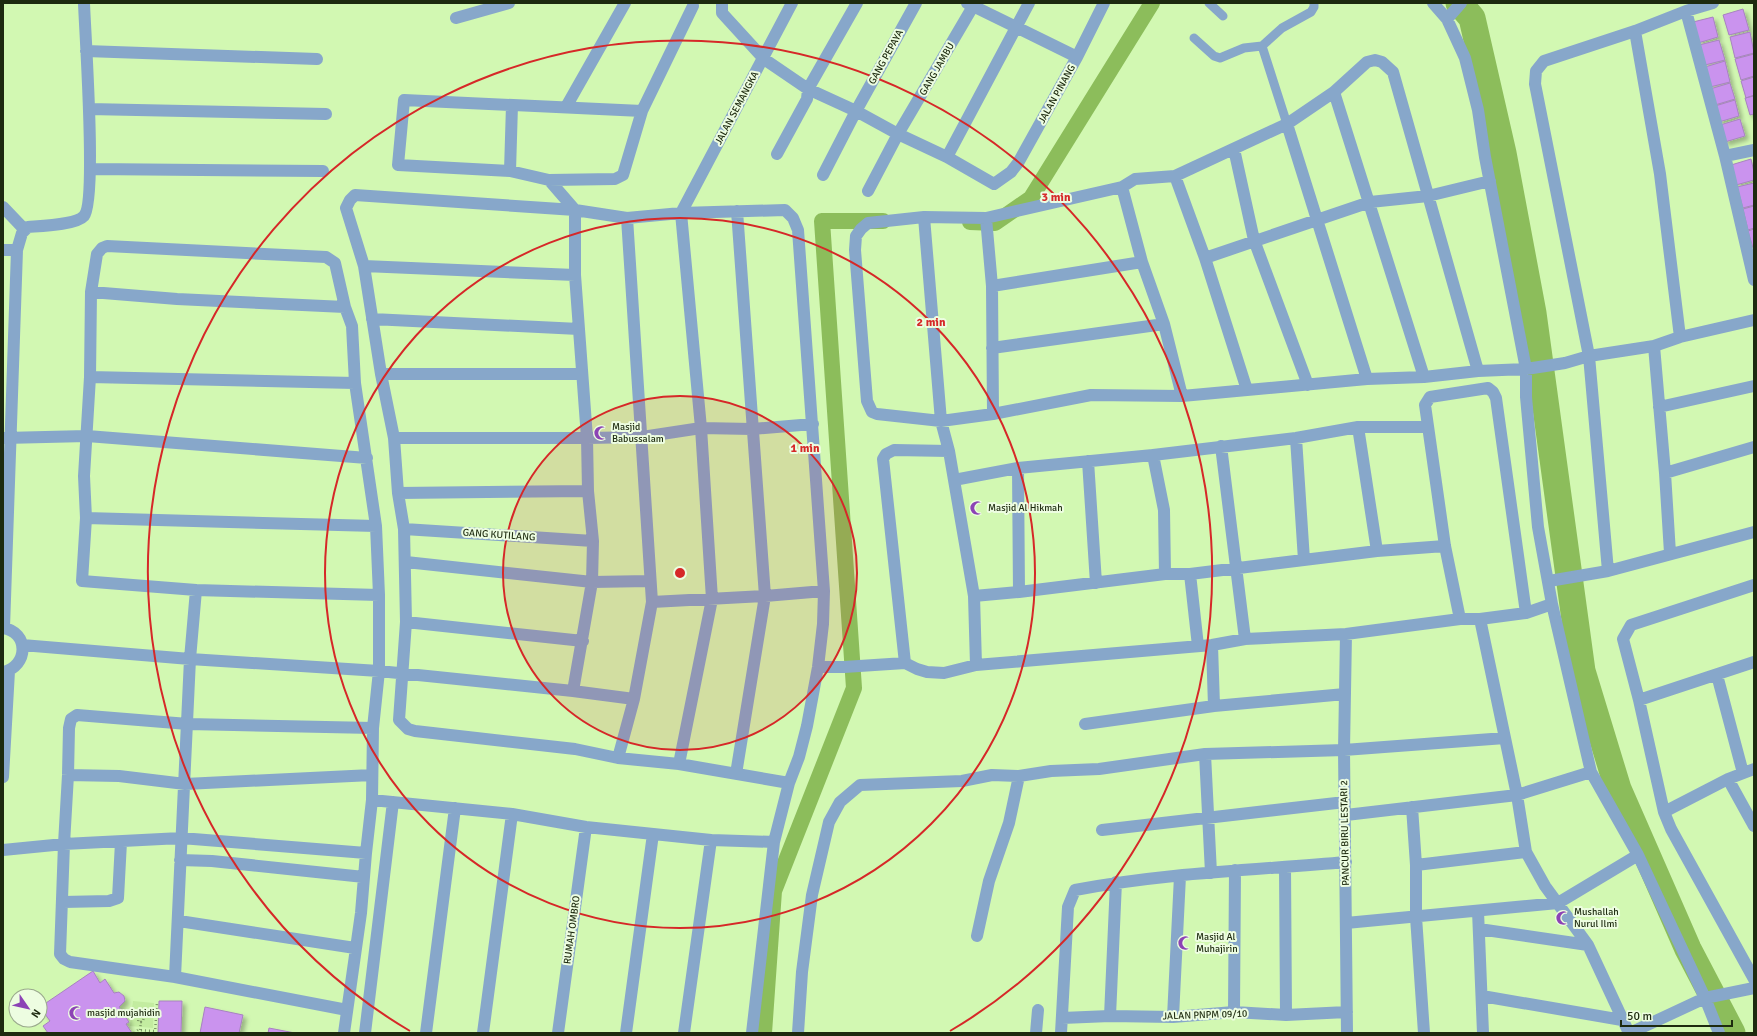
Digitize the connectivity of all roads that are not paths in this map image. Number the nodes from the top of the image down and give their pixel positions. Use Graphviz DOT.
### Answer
graph roads {
  1 [pos="84,3"];
  2 [pos="510,3"];
  3 [pos="625,3"];
  4 [pos="722,3"];
  5 [pos="792,3"];
  6 [pos="857,3"];
  7 [pos="916,3"];
  8 [pos="1029,3"];
  9 [pos="1104,3"];
  10 [pos="1209,3"];
  11 [pos="1314,3"];
  12 [pos="1433,3"];
  13 [pos="1713,3"];
  14 [pos="972,4"];
  15 [pos="693,6"];
  16 [pos="1454,11"];
  17 [pos="1686,11"];
  18 [pos="1223,16"];
  19 [pos="456,18"];
  20 [pos="1016,27"];
  21 [pos="1635,31"];
  22 [pos="1194,38"];
  23 [pos="1262,46"];
  24 [pos="86,51"];
  25 [pos="1077,58"];
  26 [pos="317,59"];
  27 [pos="764,59"];
  28 [pos="808,89"];
  29 [pos="1334,92"];
  30 [pos="512,105"];
  31 [pos="566,107"];
  32 [pos="89,109"];
  33 [pos="642,111"];
  34 [pos="856,111"];
  35 [pos="326,114"];
  36 [pos="1287,124"];
  37 [pos="898,134"];
  38 [pos="1234,149"];
  39 [pos="1754,150"];
  40 [pos="777,154"];
  41 [pos="947,156"];
  42 [pos="1725,156"];
  43 [pos="90,169"];
  44 [pos="323,170"];
  45 [pos="510,171"];
  46 [pos="823,175"];
  47 [pos="1175,176"];
  48 [pos="549,180"];
  49 [pos="1490,181"];
  50 [pos="1122,187"];
  51 [pos="868,191"];
  52 [pos="1428,196"];
  53 [pos="1370,202"];
  54 [pos="3,207"];
  55 [pos="575,210"];
  56 [pos="737,211"];
  57 [pos="681,213"];
  58 [pos="924,217"];
  59 [pos="627,218"];
  60 [pos="986,218"];
  61 [pos="1318,220"];
  62 [pos="24,229"];
  63 [pos="1254,240"];
  64 [pos="3,250"];
  65 [pos="17,250"];
  66 [pos="1205,258"];
  67 [pos="1142,262"];
  68 [pos="364,266"];
  69 [pos="575,275"];
  70 [pos="1754,280"];
  71 [pos="992,286"];
  72 [pos="91,292"];
  73 [pos="345,307"];
  74 [pos="372,319"];
  75 [pos="1754,320"];
  76 [pos="1164,324"];
  77 [pos="579,329"];
  78 [pos="1680,337"];
  79 [pos="1654,346"];
  80 [pos="992,348"];
  81 [pos="1589,356"];
  82 [pos="1530,369"];
  83 [pos="1478,371"];
  84 [pos="381,374"];
  85 [pos="581,374"];
  86 [pos="90,376"];
  87 [pos="1424,377"];
  88 [pos="1367,379"];
  89 [pos="355,382"];
  90 [pos="1308,385"];
  91 [pos="1754,386"];
  92 [pos="1246,390"];
  93 [pos="1182,396"];
  94 [pos="1659,407"];
  95 [pos="994,414"];
  96 [pos="941,421"];
  97 [pos="813,424"];
  98 [pos="1358,427"];
  99 [pos="1427,427"];
  100 [pos="701,428"];
  101 [pos="752,428"];
  102 [pos="87,436"];
  103 [pos="642,437"];
  104 [pos="7,438"];
  105 [pos="394,438"];
  106 [pos="587,438"];
  107 [pos="1296,438"];
  108 [pos="1221,446"];
  109 [pos="1754,446"];
  110 [pos="949,451"];
  111 [pos="1153,455"];
  112 [pos="367,458"];
  113 [pos="1088,461"];
  114 [pos="1018,468"];
  115 [pos="1665,473"];
  116 [pos="954,480"];
  117 [pos="588,491"];
  118 [pos="398,493"];
  119 [pos="86,518"];
  120 [pos="376,526"];
  121 [pos="404,529"];
  122 [pos="1754,532"];
  123 [pos="593,540"];
  124 [pos="1445,546"];
  125 [pos="1377,551"];
  126 [pos="1670,553"];
  127 [pos="1304,560"];
  128 [pos="406,562"];
  129 [pos="1237,568"];
  130 [pos="1603,571"];
  131 [pos="1166,574"];
  132 [pos="1190,574"];
  133 [pos="649,581"];
  134 [pos="1549,581"];
  135 [pos="592,582"];
  136 [pos="1096,582"];
  137 [pos="1754,585"];
  138 [pos="196,590"];
  139 [pos="824,591"];
  140 [pos="1019,592"];
  141 [pos="379,595"];
  142 [pos="765,596"];
  143 [pos="974,596"];
  144 [pos="712,599"];
  145 [pos="652,602"];
  146 [pos="1552,604"];
  147 [pos="1526,613"];
  148 [pos="1480,618"];
  149 [pos="1460,619"];
  150 [pos="406,622"];
  151 [pos="3,628"];
  152 [pos="1346,634"];
  153 [pos="1245,639"];
  154 [pos="583,641"];
  155 [pos="22,645"];
  156 [pos="1212,645"];
  157 [pos="1198,646"];
  158 [pos="190,659"];
  159 [pos="1754,662"];
  160 [pos="905,663"];
  161 [pos="976,665"];
  162 [pos="818,667"];
  163 [pos="6,671"];
  164 [pos="379,671"];
  165 [pos="403,674"];
  166 [pos="1717,675"];
  167 [pos="573,691"];
  168 [pos="1345,694"];
  169 [pos="634,699"];
  170 [pos="1639,700"];
  171 [pos="1214,706"];
  172 [pos="188,724"];
  173 [pos="1085,724"];
  174 [pos="373,728"];
  175 [pos="1505,738"];
  176 [pos="1344,750"];
  177 [pos="1205,754"];
  178 [pos="618,758"];
  179 [pos="679,764"];
  180 [pos="1748,771"];
  181 [pos="1592,772"];
  182 [pos="736,774"];
  183 [pos="68,775"];
  184 [pos="372,775"];
  185 [pos="1019,776"];
  186 [pos="3,777"];
  187 [pos="1728,779"];
  188 [pos="789,783"];
  189 [pos="185,784"];
  190 [pos="1517,795"];
  191 [pos="372,800"];
  192 [pos="393,802"];
  193 [pos="1345,802"];
  194 [pos="1412,807"];
  195 [pos="455,808"];
  196 [pos="1664,812"];
  197 [pos="512,814"];
  198 [pos="1346,815"];
  199 [pos="1208,818"];
  200 [pos="1754,826"];
  201 [pos="586,827"];
  202 [pos="1102,830"];
  203 [pos="653,834"];
  204 [pos="181,838"];
  205 [pos="710,840"];
  206 [pos="121,842"];
  207 [pos="774,842"];
  208 [pos="64,844"];
  209 [pos="3,850"];
  210 [pos="1526,852"];
  211 [pos="366,853"];
  212 [pos="1638,855"];
  213 [pos="180,860"];
  214 [pos="1346,862"];
  215 [pos="1416,865"];
  216 [pos="1285,867"];
  217 [pos="1235,870"];
  218 [pos="1211,873"];
  219 [pos="1180,876"];
  220 [pos="364,877"];
  221 [pos="1116,882"];
  222 [pos="63,902"];
  223 [pos="1558,903"];
  224 [pos="1478,911"];
  225 [pos="1416,917"];
  226 [pos="179,921"];
  227 [pos="1346,923"];
  228 [pos="1479,929"];
  229 [pos="977,936"];
  230 [pos="1588,945"];
  231 [pos="355,948"];
  232 [pos="175,978"];
  233 [pos="1754,979"];
  234 [pos="1754,988"];
  235 [pos="1482,996"];
  236 [pos="1708,998"];
  237 [pos="347,1010"];
  238 [pos="1038,1010"];
  239 [pos="1234,1012"];
  240 [pos="1347,1012"];
  241 [pos="1286,1015"];
  242 [pos="1110,1016"];
  243 [pos="1173,1017"];
  244 [pos="1062,1018"];
  245 [pos="1622,1020"];
  246 [pos="344,1033"];
  247 [pos="365,1033"];
  248 [pos="426,1033"];
  249 [pos="483,1033"];
  250 [pos="558,1033"];
  251 [pos="626,1033"];
  252 [pos="684,1033"];
  253 [pos="752,1033"];
  254 [pos="798,1033"];
  255 [pos="1036,1033"];
  256 [pos="1061,1033"];
  257 [pos="1347,1033"];
  258 [pos="1424,1033"];
  259 [pos="1483,1033"];
  260 [pos="1629,1033"];
  261 [pos="1719,1033"];
  1 -- 24 [label="street"];
  2 -- 19 [label="street"];
  3 -- 31 [label="street"];
  4 -- 27 [label="street"];
  5 -- 27 [label="street, JALAN SEMANGKA"];
  6 -- 28 [label="street"];
  7 -- 34 [label="street, GANG PEPAYA"];
  8 -- 20 [label="street"];
  9 -- 25 [label="street, JALAN PINANG"];
  10 -- 18 [label="lane"];
  11 -- 23 [label="lane"];
  12 -- 16 [label="street"];
  13 -- 17 [label="street"];
  14 -- 20 [label="street"];
  14 -- 37 [label="street, GANG JAMBU"];
  15 -- 33 [label="street"];
  16 -- 49 [label="street"];
  17 -- 21 [label="street"];
  17 -- 42 [label="street"];
  20 -- 25 [label="street"];
  20 -- 41 [label="street"];
  21 -- 78 [label="street"];
  21 -- 81 [label="street"];
  22 -- 23 [label="lane"];
  23 -- 36 [label="lane"];
  24 -- 26 [label="street"];
  24 -- 32 [label="street"];
  25 -- 41 [label="street, JALAN PINANG"];
  27 -- 28 [label="street"];
  27 -- 57 [label="street, JALAN SEMANGKA"];
  28 -- 34 [label="street"];
  28 -- 40 [label="street"];
  29 -- 36 [label="street"];
  29 -- 52 [label="street"];
  29 -- 53 [label="street"];
  30 -- 31 [label="street"];
  30 -- 45 [label="street"];
  30 -- 45 [label="street"];
  31 -- 33 [label="street"];
  32 -- 35 [label="street"];
  32 -- 43 [label="street"];
  33 -- 48 [label="street"];
  34 -- 37 [label="street"];
  34 -- 46 [label="street, GANG PEPAYA"];
  36 -- 38 [label="street"];
  36 -- 61 [label="street"];
  37 -- 41 [label="street"];
  37 -- 51 [label="street, GANG JAMBU"];
  38 -- 47 [label="street"];
  38 -- 63 [label="street"];
  39 -- 42 [label="street"];
  42 -- 70 [label="street"];
  43 -- 44 [label="street"];
  43 -- 62 [label="street"];
  45 -- 48 [label="street"];
  47 -- 50 [label="street"];
  47 -- 66 [label="street"];
  48 -- 55 [label="street"];
  49 -- 52 [label="street"];
  49 -- 82 [label="street"];
  50 -- 60 [label="street"];
  50 -- 67 [label="street"];
  52 -- 53 [label="street"];
  52 -- 83 [label="street"];
  53 -- 61 [label="street"];
  53 -- 87 [label="street"];
  54 -- 62 [label="street"];
  55 -- 59 [label="street"];
  55 -- 68 [label="street"];
  55 -- 69 [label="street"];
  56 -- 57 [label="street"];
  56 -- 97 [label="street"];
  56 -- 101 [label="street"];
  57 -- 59 [label="street"];
  57 -- 100 [label="street"];
  58 -- 60 [label="street"];
  58 -- 96 [label="street"];
  58 -- 96 [label="street"];
  59 -- 103 [label="street"];
  60 -- 71 [label="street"];
  61 -- 63 [label="street"];
  61 -- 88 [label="street"];
  62 -- 65 [label="street"];
  63 -- 66 [label="street"];
  63 -- 90 [label="street"];
  64 -- 65 [label="street"];
  65 -- 104 [label="street"];
  66 -- 92 [label="street"];
  67 -- 71 [label="street"];
  67 -- 76 [label="street"];
  68 -- 69 [label="street"];
  68 -- 74 [label="street"];
  69 -- 77 [label="street"];
  71 -- 80 [label="street"];
  72 -- 73 [label="street"];
  72 -- 73 [label="street"];
  72 -- 86 [label="street"];
  73 -- 89 [label="street"];
  74 -- 77 [label="street"];
  74 -- 84 [label="street"];
  75 -- 78 [label="street"];
  76 -- 80 [label="street"];
  76 -- 93 [label="street"];
  77 -- 85 [label="street"];
  78 -- 79 [label="street"];
  79 -- 81 [label="street"];
  79 -- 94 [label="street"];
  80 -- 95 [label="street"];
  81 -- 82 [label="street"];
  81 -- 130 [label="street"];
  82 -- 83 [label="street"];
  82 -- 134 [label="street"];
  83 -- 87 [label="street"];
  84 -- 85 [label="street"];
  84 -- 105 [label="street"];
  85 -- 106 [label="street"];
  86 -- 89 [label="street"];
  86 -- 102 [label="street"];
  87 -- 88 [label="street"];
  88 -- 90 [label="street"];
  89 -- 112 [label="street"];
  90 -- 92 [label="street"];
  91 -- 94 [label="street"];
  92 -- 93 [label="street"];
  93 -- 95 [label="street"];
  94 -- 115 [label="street"];
  95 -- 96 [label="street"];
  96 -- 110 [label="street"];
  97 -- 101 [label="street"];
  97 -- 139 [label="street"];
  98 -- 99 [label="street"];
  98 -- 107 [label="street"];
  98 -- 125 [label="street"];
  99 -- 124 [label="street"];
  99 -- 147 [label="street"];
  100 -- 101 [label="street"];
  100 -- 103 [label="street"];
  100 -- 144 [label="street"];
  101 -- 142 [label="street"];
  102 -- 104 [label="street"];
  102 -- 112 [label="street"];
  102 -- 119 [label="street"];
  103 -- 106 [label="street"];
  103 -- 133 [label="street"];
  104 -- 151 [label="street"];
  105 -- 106 [label="street"];
  105 -- 118 [label="street"];
  106 -- 117 [label="street"];
  107 -- 108 [label="street"];
  107 -- 127 [label="street"];
  108 -- 111 [label="street"];
  108 -- 129 [label="street"];
  109 -- 115 [label="street"];
  110 -- 116 [label="street"];
  110 -- 160 [label="street"];
  111 -- 113 [label="street"];
  111 -- 131 [label="street"];
  112 -- 120 [label="street"];
  113 -- 114 [label="street"];
  113 -- 136 [label="street"];
  114 -- 116 [label="street"];
  114 -- 140 [label="street"];
  115 -- 126 [label="street"];
  116 -- 143 [label="street"];
  117 -- 118 [label="street"];
  117 -- 123 [label="street"];
  118 -- 121 [label="street"];
  119 -- 120 [label="street"];
  119 -- 138 [label="street"];
  120 -- 141 [label="street"];
  121 -- 123 [label="street, GANG KUTILANG"];
  121 -- 128 [label="street"];
  122 -- 126 [label="street"];
  123 -- 135 [label="street"];
  124 -- 125 [label="street"];
  124 -- 149 [label="street"];
  125 -- 127 [label="street"];
  126 -- 130 [label="street"];
  127 -- 129 [label="street"];
  128 -- 135 [label="street"];
  128 -- 150 [label="street"];
  129 -- 132 [label="street"];
  129 -- 153 [label="street"];
  130 -- 134 [label="street"];
  131 -- 132 [label="street"];
  131 -- 136 [label="street"];
  132 -- 157 [label="street"];
  133 -- 135 [label="street"];
  133 -- 145 [label="street"];
  134 -- 146 [label="street"];
  135 -- 154 [label="street"];
  136 -- 140 [label="street"];
  137 -- 170 [label="street"];
  138 -- 141 [label="street"];
  138 -- 158 [label="street"];
  139 -- 142 [label="street"];
  139 -- 162 [label="street"];
  140 -- 143 [label="street"];
  141 -- 164 [label="street"];
  142 -- 144 [label="street"];
  142 -- 182 [label="street"];
  143 -- 161 [label="street"];
  144 -- 145 [label="street"];
  144 -- 179 [label="street"];
  145 -- 169 [label="street"];
  146 -- 147 [label="street"];
  146 -- 181 [label="street"];
  147 -- 148 [label="street"];
  148 -- 149 [label="street"];
  148 -- 175 [label="street"];
  149 -- 152 [label="street"];
  150 -- 154 [label="street"];
  150 -- 165 [label="street"];
  151 -- 155 [label="street"];
  152 -- 153 [label="street"];
  152 -- 168 [label="street, PANCUR BIRU LESTARI 2"];
  153 -- 156 [label="street"];
  154 -- 167 [label="street"];
  155 -- 158 [label="street"];
  155 -- 163 [label="street"];
  156 -- 157 [label="street"];
  156 -- 171 [label="street"];
  157 -- 161 [label="street"];
  158 -- 164 [label="street"];
  158 -- 172 [label="street"];
  159 -- 166 [label="street"];
  160 -- 161 [label="street"];
  160 -- 162 [label="street"];
  162 -- 188 [label="street"];
  163 -- 186 [label="street"];
  164 -- 165 [label="street"];
  164 -- 174 [label="street"];
  165 -- 167 [label="street"];
  165 -- 178 [label="street"];
  166 -- 170 [label="street"];
  166 -- 180 [label="street"];
  167 -- 169 [label="street"];
  168 -- 171 [label="street"];
  168 -- 176 [label="street, PANCUR BIRU LESTARI 2"];
  169 -- 178 [label="street"];
  170 -- 196 [label="street"];
  171 -- 173 [label="street"];
  172 -- 174 [label="street"];
  172 -- 183 [label="street"];
  172 -- 189 [label="street"];
  174 -- 184 [label="street"];
  175 -- 176 [label="street"];
  175 -- 190 [label="street"];
  176 -- 177 [label="street"];
  176 -- 193 [label="street, PANCUR BIRU LESTARI 2"];
  177 -- 185 [label="street"];
  177 -- 199 [label="street"];
  178 -- 179 [label="street"];
  179 -- 182 [label="street"];
  180 -- 187 [label="street"];
  181 -- 190 [label="street"];
  181 -- 212 [label="street"];
  182 -- 188 [label="street"];
  183 -- 189 [label="street"];
  183 -- 208 [label="street"];
  184 -- 189 [label="street"];
  184 -- 191 [label="street"];
  185 -- 229 [label="street"];
  185 -- 254 [label="street"];
  187 -- 196 [label="street"];
  187 -- 200 [label="street"];
  188 -- 207 [label="street"];
  189 -- 204 [label="street"];
  190 -- 194 [label="street"];
  190 -- 210 [label="street"];
  191 -- 192 [label="street"];
  191 -- 211 [label="street"];
  192 -- 195 [label="street"];
  192 -- 247 [label="street"];
  193 -- 198 [label="street, PANCUR BIRU LESTARI 2"];
  193 -- 199 [label="street"];
  194 -- 198 [label="street"];
  194 -- 215 [label="street"];
  195 -- 197 [label="street"];
  195 -- 248 [label="street"];
  196 -- 233 [label="street"];
  197 -- 201 [label="street"];
  197 -- 249 [label="street"];
  198 -- 214 [label="street, PANCUR BIRU LESTARI 2"];
  199 -- 202 [label="street"];
  199 -- 218 [label="street"];
  201 -- 203 [label="street"];
  201 -- 250 [label="street, RUMAH OMBRO"];
  203 -- 205 [label="street"];
  203 -- 251 [label="street"];
  204 -- 206 [label="street"];
  204 -- 211 [label="street"];
  204 -- 213 [label="street"];
  205 -- 207 [label="street"];
  205 -- 252 [label="street"];
  206 -- 208 [label="street"];
  206 -- 222 [label="street"];
  207 -- 253 [label="street"];
  208 -- 209 [label="street"];
  208 -- 222 [label="street"];
  210 -- 215 [label="street"];
  210 -- 223 [label="street"];
  211 -- 220 [label="street"];
  212 -- 223 [label="street"];
  212 -- 236 [label="street"];
  213 -- 220 [label="street"];
  213 -- 226 [label="street"];
  214 -- 216 [label="street"];
  214 -- 227 [label="street, PANCUR BIRU LESTARI 2"];
  215 -- 225 [label="street"];
  216 -- 217 [label="street"];
  216 -- 241 [label="street"];
  217 -- 218 [label="street"];
  217 -- 239 [label="street"];
  218 -- 219 [label="street"];
  219 -- 221 [label="street"];
  219 -- 243 [label="street"];
  220 -- 231 [label="street"];
  221 -- 242 [label="street"];
  221 -- 244 [label="street"];
  222 -- 232 [label="street"];
  223 -- 224 [label="street"];
  223 -- 230 [label="street"];
  224 -- 225 [label="street"];
  224 -- 228 [label="street"];
  225 -- 227 [label="street"];
  225 -- 258 [label="street"];
  226 -- 231 [label="street"];
  226 -- 232 [label="street"];
  227 -- 240 [label="street, PANCUR BIRU LESTARI 2"];
  228 -- 230 [label="street"];
  228 -- 235 [label="street"];
  230 -- 245 [label="street"];
  231 -- 237 [label="street"];
  232 -- 237 [label="street"];
  234 -- 236 [label="street"];
  235 -- 245 [label="street"];
  235 -- 259 [label="street"];
  236 -- 260 [label="street"];
  236 -- 261 [label="street"];
  237 -- 246 [label="street"];
  238 -- 255 [label="street"];
  239 -- 241 [label="street, JALAN PNPM 09/10"];
  239 -- 243 [label="street, JALAN PNPM 09/10"];
  240 -- 241 [label="street, JALAN PNPM 09/10"];
  240 -- 257 [label="street, PANCUR BIRU LESTARI 2"];
  242 -- 243 [label="street, JALAN PNPM 09/10"];
  242 -- 244 [label="street, JALAN PNPM 09/10"];
  244 -- 256 [label="street"];
  245 -- 260 [label="street"];
}
